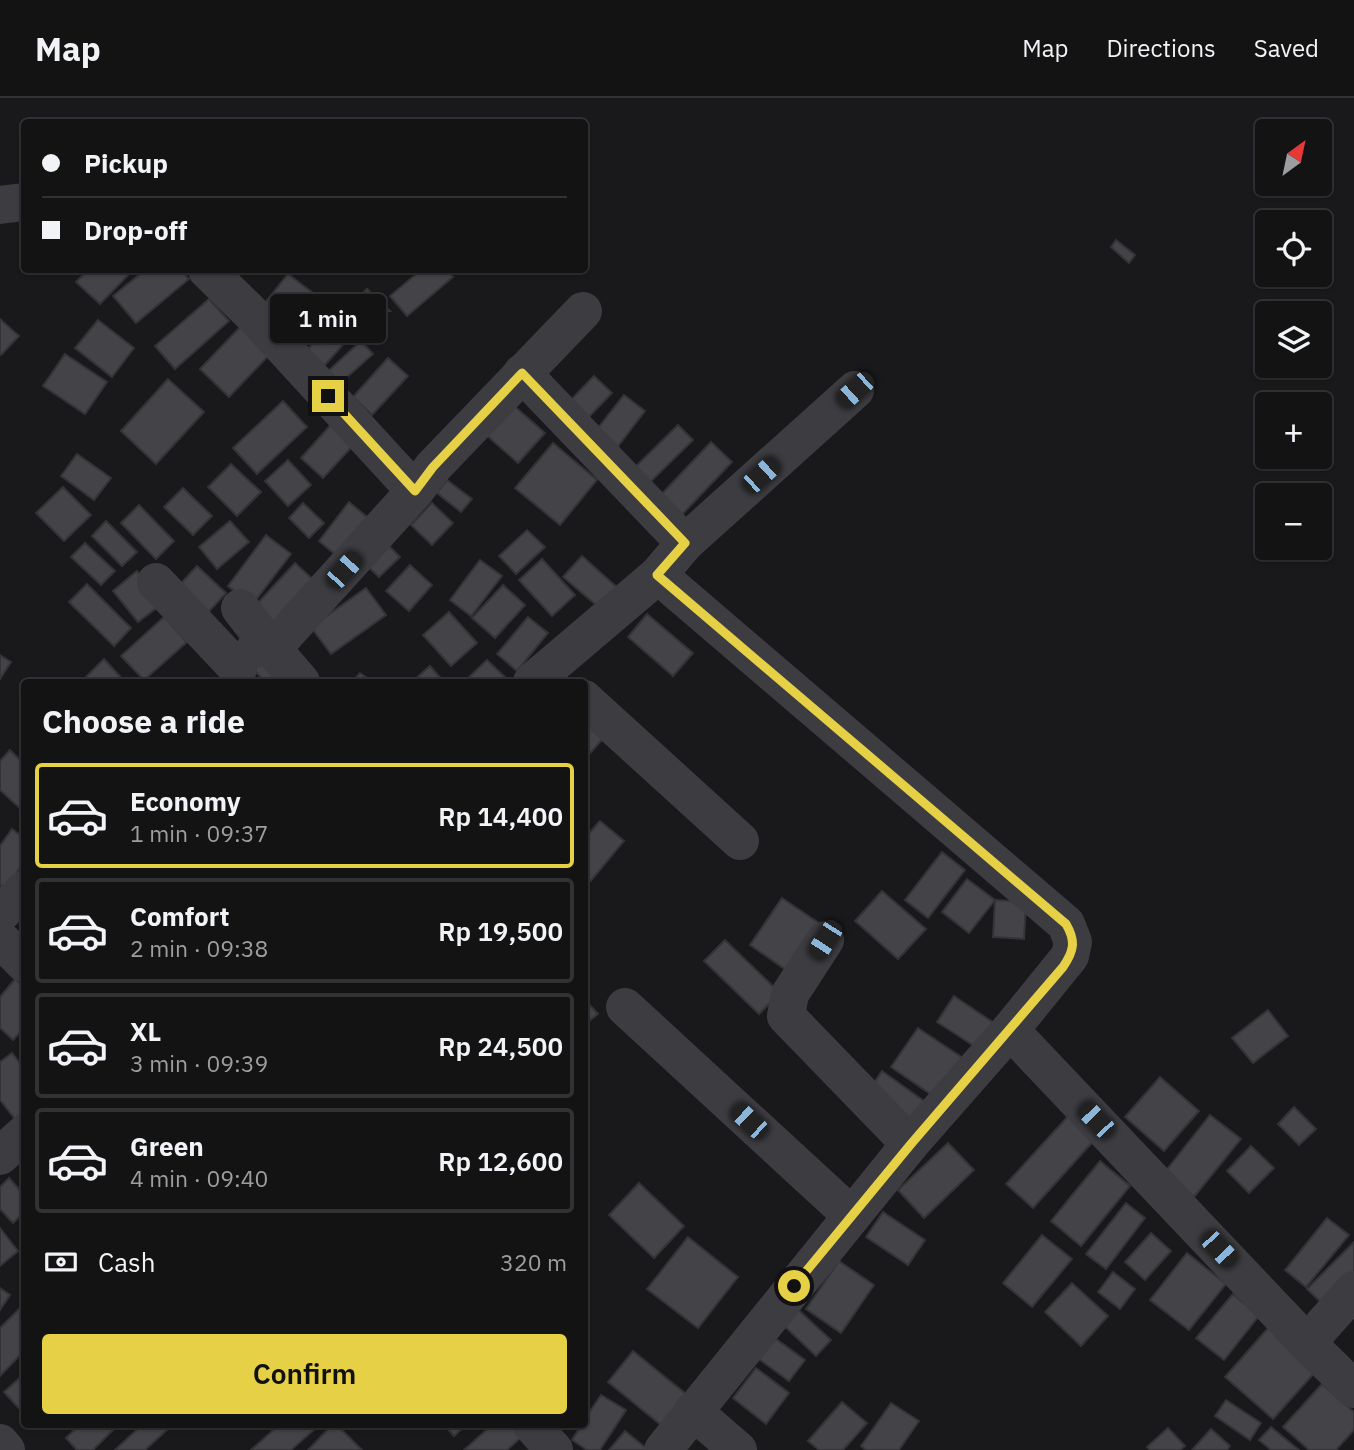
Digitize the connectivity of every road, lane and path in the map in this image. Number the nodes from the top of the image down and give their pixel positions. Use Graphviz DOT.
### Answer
graph roads {
  1 [pos="21,202"];
  2 [pos="0,205"];
  3 [pos="210,273"];
  4 [pos="583,310"];
  5 [pos="522,373"];
  6 [pos="855,390"];
  7 [pos="415,491"];
  8 [pos="685,543"];
  9 [pos="657,575"];
  10 [pos="156,582"];
  11 [pos="240,608"];
  12 [pos="268,644"];
  13 [pos="232,676"];
  14 [pos="548,678"];
  15 [pos="298,679"];
  16 [pos="588,703"];
  17 [pos="740,841"];
  18 [pos="21,893"];
  19 [pos="0,914"];
  20 [pos="0,939"];
  21 [pos="825,940"];
  22 [pos="21,960"];
  23 [pos="625,1007"];
  24 [pos="1010,1030"];
  25 [pos="21,1137"];
  26 [pos="911,1144"];
  27 [pos="0,1156"];
  28 [pos="852,1216"];
  29 [pos="1354,1290"];
  30 [pos="1307,1343"];
  31 [pos="1354,1389"];
  32 [pos="693,1411"];
  33 [pos="535,1428"];
  34 [pos="0,1443"];
  35 [pos="6,1450"];
  36 [pos="555,1450"];
  37 [pos="663,1450"];
  38 [pos="738,1450"];
  1 -- 2 [label="street"];
  3 -- 7 [label="street"];
  4 -- 5 [label="street"];
  5 -- 7 [label="street"];
  5 -- 8 [label="street"];
  6 -- 8 [label="street"];
  7 -- 12 [label="street"];
  8 -- 9 [label="street"];
  9 -- 14 [label="street"];
  9 -- 24 [label="street"];
  10 -- 13 [label="street"];
  11 -- 12 [label="street"];
  12 -- 13 [label="street"];
  12 -- 15 [label="street"];
  16 -- 17 [label="street"];
  18 -- 19 [label="street"];
  20 -- 22 [label="street"];
  21 -- 26 [label="street"];
  23 -- 28 [label="street"];
  24 -- 26 [label="street"];
  24 -- 30 [label="street"];
  25 -- 27 [label="street"];
  26 -- 28 [label="street"];
  28 -- 32 [label="street"];
  29 -- 30 [label="street"];
  30 -- 31 [label="street"];
  32 -- 37 [label="street"];
  32 -- 38 [label="street"];
  33 -- 36 [label="street"];
  34 -- 35 [label="street"];
}
